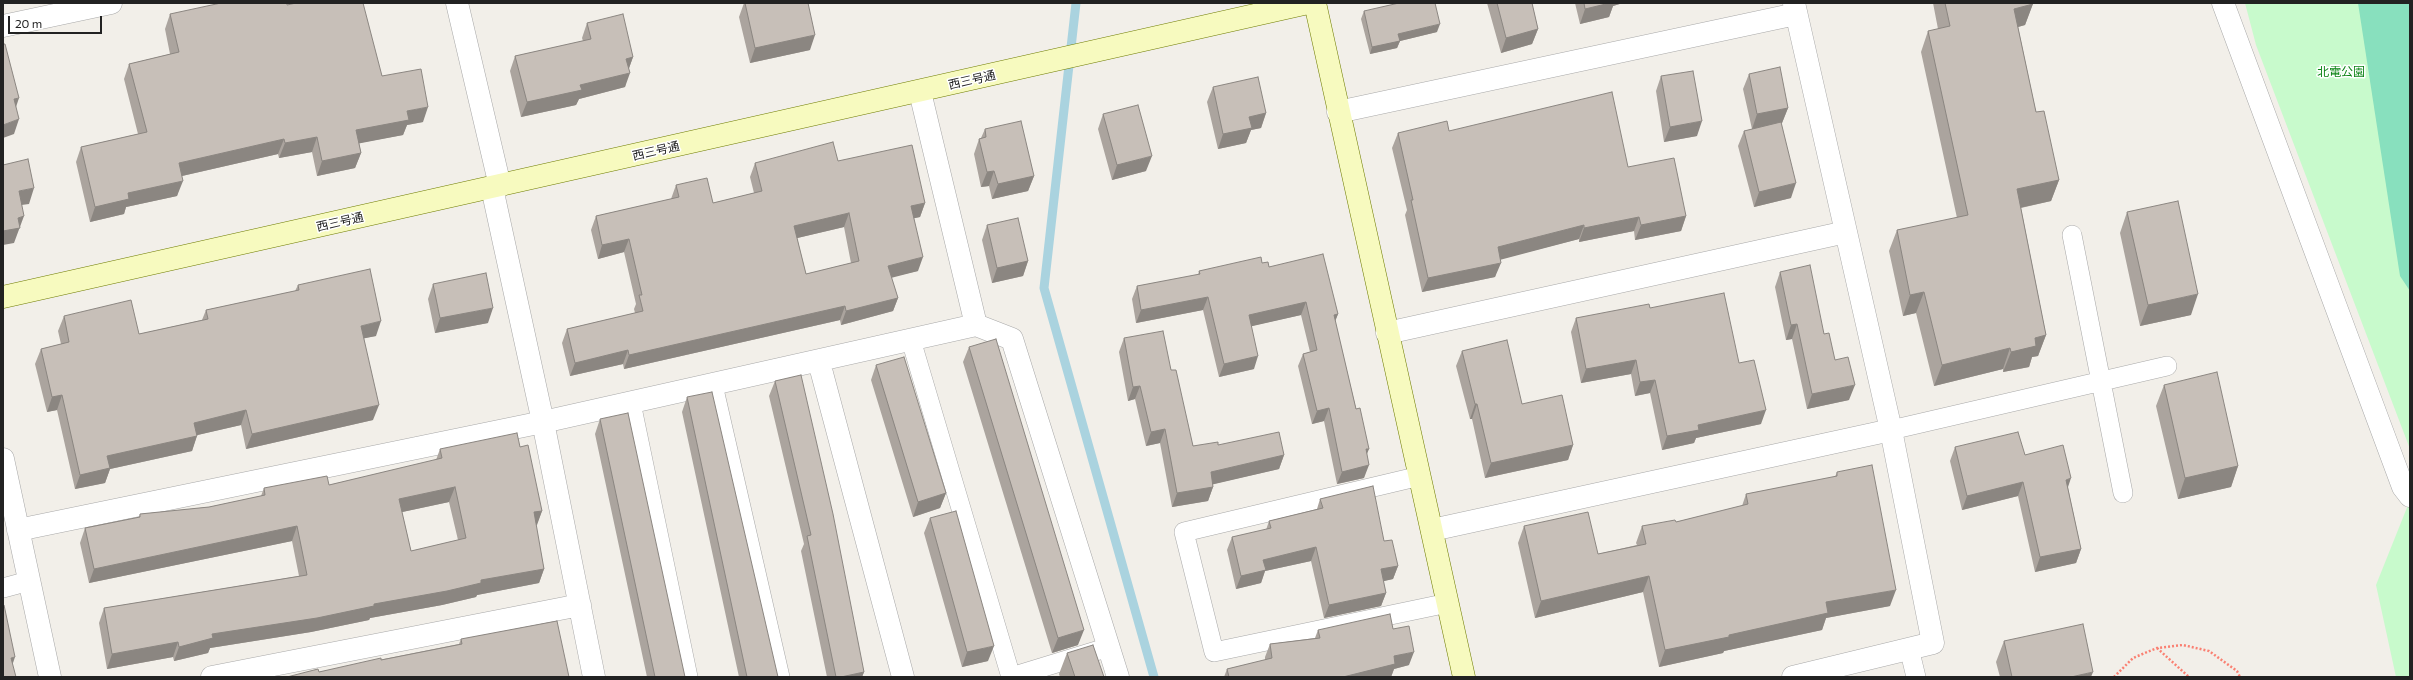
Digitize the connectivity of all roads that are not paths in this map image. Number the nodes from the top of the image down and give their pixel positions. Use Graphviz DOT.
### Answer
graph roads {
  1 [pos="111,3"];
  2 [pos="457,3"];
  3 [pos="1308,3"];
  4 [pos="1315,3"];
  5 [pos="2223,3"];
  6 [pos="1795,9"];
  7 [pos="3,26"];
  8 [pos="920,92"];
  9 [pos="1338,112"];
  10 [pos="496,187"];
  11 [pos="1846,232"];
  12 [pos="2072,235"];
  13 [pos="3,297"];
  14 [pos="976,325"];
  15 [pos="1387,333"];
  16 [pos="911,340"];
  17 [pos="819,362"];
  18 [pos="2167,366"];
  19 [pos="2101,382"];
  20 [pos="713,385"];
  21 [pos="631,403"];
  22 [pos="543,422"];
  23 [pos="1891,430"];
  24 [pos="3,459"];
  25 [pos="1420,476"];
  26 [pos="2123,493"];
  27 [pos="2410,496"];
  28 [pos="18,530"];
  29 [pos="1432,530"];
  30 [pos="29,581"];
  31 [pos="3,588"];
  32 [pos="1448,603"];
  33 [pos="580,605"];
  34 [pos="1109,647"];
  35 [pos="1909,648"];
  36 [pos="50,677"];
  37 [pos="212,677"];
  38 [pos="594,677"];
  39 [pos="688,677"];
  40 [pos="780,677"];
  41 [pos="903,677"];
  42 [pos="1011,677"];
  43 [pos="1118,677"];
  44 [pos="1464,677"];
  45 [pos="1793,677"];
  46 [pos="1916,677"];
  1 -- 7 [label="street"];
  2 -- 10 [label="street"];
  3 -- 8 [label="street, 西三号通"];
  4 -- 9 [label="street"];
  5 -- 27 [label="street"];
  6 -- 9 [label="street"];
  6 -- 11 [label="street"];
  8 -- 10 [label="street, 西三号通"];
  8 -- 14 [label="street"];
  9 -- 15 [label="street"];
  10 -- 13 [label="street, 西三号通"];
  10 -- 22 [label="street"];
  11 -- 15 [label="street"];
  11 -- 23 [label="street"];
  12 -- 19 [label="lane"];
  14 -- 16 [label="street"];
  14 -- 34 [label="street"];
  15 -- 25 [label="street"];
  16 -- 17 [label="street"];
  16 -- 42 [label="lane"];
  17 -- 20 [label="street"];
  17 -- 41 [label="street"];
  18 -- 19 [label="lane"];
  19 -- 23 [label="lane"];
  19 -- 26 [label="lane"];
  20 -- 21 [label="street"];
  20 -- 40 [label="lane"];
  21 -- 22 [label="street"];
  21 -- 39 [label="lane"];
  22 -- 28 [label="street"];
  22 -- 33 [label="street"];
  23 -- 29 [label="street"];
  23 -- 35 [label="street"];
  24 -- 28 [label="street"];
  25 -- 29 [label="street"];
  25 -- 32 [label="lane"];
  28 -- 30 [label="street"];
  29 -- 32 [label="street"];
  30 -- 31 [label="lane"];
  30 -- 36 [label="street"];
  32 -- 44 [label="street"];
  33 -- 37 [label="street"];
  33 -- 38 [label="street"];
  34 -- 42 [label="lane"];
  34 -- 43 [label="street"];
  35 -- 45 [label="street"];
  35 -- 46 [label="lane"];
}
